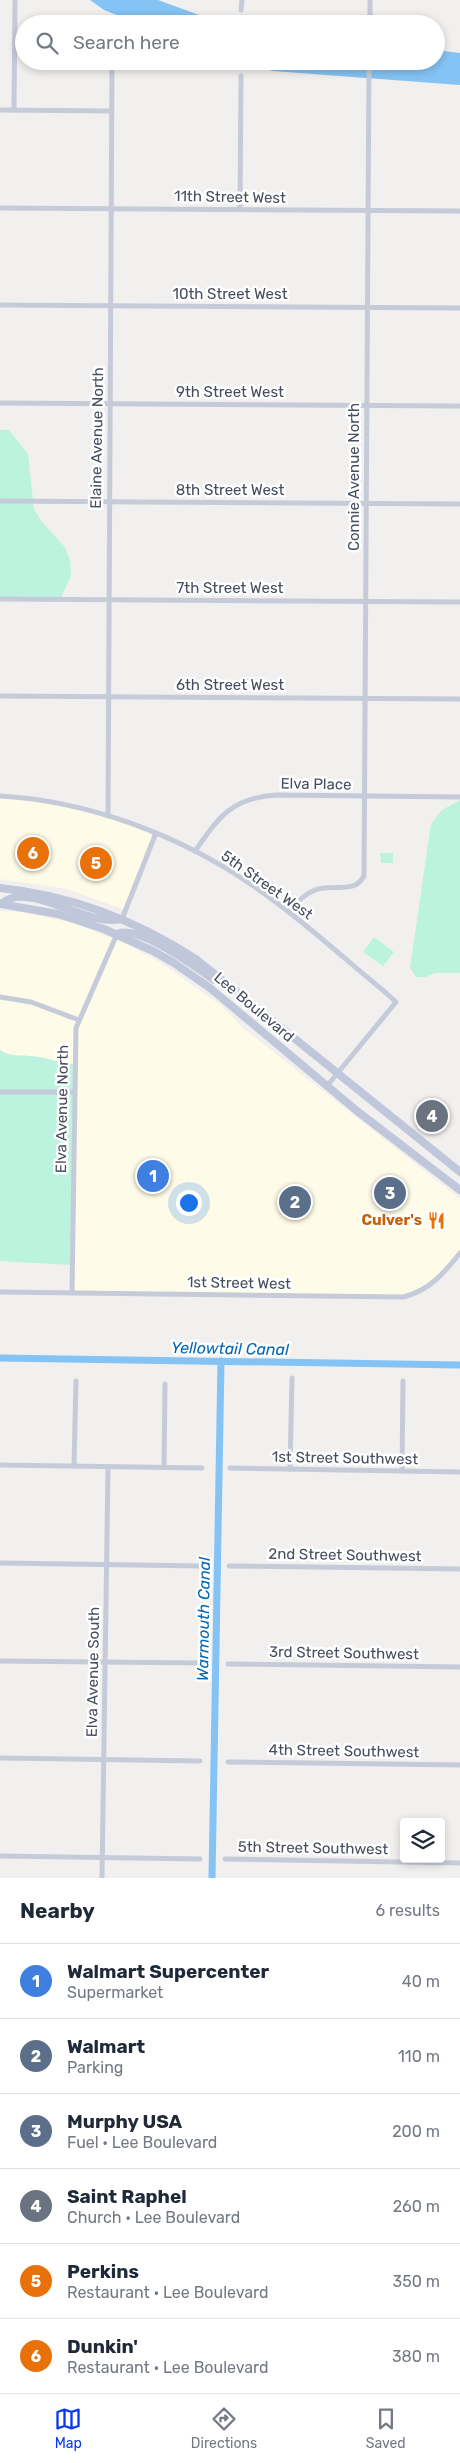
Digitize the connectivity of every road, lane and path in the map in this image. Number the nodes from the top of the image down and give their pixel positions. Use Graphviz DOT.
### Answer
graph roads {
  1 [pos="15,0"];
  2 [pos="242,0"];
  3 [pos="370,0"];
  4 [pos="242,10"];
  5 [pos="370,15"];
  6 [pos="112,70"];
  7 [pos="369,70"];
  8 [pos="241,76"];
  9 [pos="0,110"];
  10 [pos="14,110"];
  11 [pos="111,111"];
  12 [pos="0,208"];
  13 [pos="112,209"];
  14 [pos="240,209"];
  15 [pos="369,211"];
  16 [pos="460,211"];
  17 [pos="0,305"];
  18 [pos="111,307"];
  19 [pos="368,308"];
  20 [pos="460,308"];
  21 [pos="0,404"];
  22 [pos="110,404"];
  23 [pos="367,406"];
  24 [pos="460,406"];
  25 [pos="0,501"];
  26 [pos="109,501"];
  27 [pos="367,504"];
  28 [pos="460,504"];
  29 [pos="0,599"];
  30 [pos="108,599"];
  31 [pos="366,601"];
  32 [pos="460,602"];
  33 [pos="0,696"];
  34 [pos="108,697"];
  35 [pos="366,698"];
  36 [pos="460,699"];
  37 [pos="0,796"];
  38 [pos="365,797"];
  39 [pos="460,797"];
  40 [pos="108,816"];
  41 [pos="156,833"];
  42 [pos="195,851"];
  43 [pos="0,888"];
  44 [pos="0,904"];
  45 [pos="289,912"];
  46 [pos="122,919"];
  47 [pos="117,934"];
  48 [pos="229,986"];
  49 [pos="0,997"];
  50 [pos="79,1020"];
  51 [pos="338,1074"];
  52 [pos="327,1086"];
  53 [pos="0,1092"];
  54 [pos="74,1092"];
  55 [pos="460,1172"];
  56 [pos="460,1190"];
  57 [pos="460,1254"];
  58 [pos="0,1292"];
  59 [pos="72,1293"];
  60 [pos="292,1378"];
  61 [pos="76,1381"];
  62 [pos="403,1381"];
  63 [pos="165,1384"];
  64 [pos="0,1465"];
  65 [pos="74,1466"];
  66 [pos="108,1467"];
  67 [pos="164,1467"];
  68 [pos="202,1468"];
  69 [pos="230,1468"];
  70 [pos="290,1469"];
  71 [pos="402,1471"];
  72 [pos="460,1472"];
  73 [pos="0,1563"];
  74 [pos="107,1564"];
  75 [pos="201,1566"];
  76 [pos="229,1566"];
  77 [pos="460,1569"];
  78 [pos="0,1661"];
  79 [pos="105,1662"];
  80 [pos="200,1663"];
  81 [pos="228,1664"];
  82 [pos="460,1667"];
  83 [pos="0,1758"];
  84 [pos="104,1759"];
  85 [pos="200,1761"];
  86 [pos="228,1762"];
  87 [pos="460,1765"];
  88 [pos="0,1856"];
  89 [pos="102,1857"];
  90 [pos="200,1859"];
  91 [pos="225,1859"];
  92 [pos="460,1863"];
  93 [pos="102,1878"];
  1 -- 10 [label="street"];
  2 -- 4 [label="street"];
  3 -- 5 [label="street"];
  6 -- 11 [label="street, Elaine Avenue North"];
  7 -- 15 [label="street, Connie Avenue North"];
  8 -- 14 [label="street"];
  9 -- 10 [label="street"];
  10 -- 11 [label="street"];
  11 -- 13 [label="street, Elaine Avenue North"];
  12 -- 13 [label="street, 11th Street West"];
  13 -- 14 [label="street, 11th Street West"];
  13 -- 18 [label="street, Elaine Avenue North"];
  14 -- 15 [label="street, 11th Street West"];
  15 -- 16 [label="street, 11th Street West"];
  15 -- 19 [label="street, Connie Avenue North"];
  17 -- 18 [label="street, 10th Street West"];
  18 -- 19 [label="street, 10th Street West"];
  18 -- 22 [label="street, Elaine Avenue North"];
  19 -- 20 [label="street, 10th Street West"];
  19 -- 23 [label="street, Connie Avenue North"];
  21 -- 22 [label="street, 9th Street West"];
  22 -- 23 [label="street, 9th Street West"];
  22 -- 26 [label="street, Elaine Avenue North"];
  23 -- 24 [label="street, 9th Street West"];
  23 -- 27 [label="street, Connie Avenue North"];
  25 -- 26 [label="street, 8th Street West"];
  26 -- 27 [label="street, 8th Street West"];
  26 -- 30 [label="street, Elaine Avenue North"];
  27 -- 28 [label="street, 8th Street West"];
  27 -- 31 [label="street, Connie Avenue North"];
  29 -- 30 [label="street, 7th Street West"];
  30 -- 31 [label="street, 7th Street West"];
  30 -- 34 [label="street, Elaine Avenue North"];
  31 -- 32 [label="street, 7th Street West"];
  31 -- 35 [label="street, Connie Avenue North"];
  33 -- 34 [label="street, 6th Street West"];
  34 -- 35 [label="street, 6th Street West"];
  34 -- 40 [label="street, Elaine Avenue North"];
  35 -- 36 [label="street, 6th Street West"];
  35 -- 38 [label="street, Connie Avenue North"];
  37 -- 40 [label="street, 5th Street West"];
  38 -- 39 [label="street, Elva Place"];
  38 -- 42 [label="street, Elva Place"];
  38 -- 45 [label="street, Connie Avenue North"];
  40 -- 41 [label="street, 5th Street West"];
  41 -- 42 [label="street, 5th Street West"];
  41 -- 46 [label="street"];
  42 -- 45 [label="street, 5th Street West"];
  43 -- 46 [label="main road, Lee Boulevard"];
  44 -- 46 [label="main road"];
  44 -- 47 [label="main road, Lee Boulevard"];
  45 -- 51 [label="street, 5th Street West"];
  46 -- 48 [label="main road, Lee Boulevard"];
  47 -- 48 [label="main road"];
  47 -- 50 [label="street, Elva Avenue North"];
  47 -- 52 [label="main road, Lee Boulevard"];
  48 -- 51 [label="main road, Lee Boulevard"];
  49 -- 50 [label="street"];
  50 -- 54 [label="street, Elva Avenue North"];
  51 -- 52 [label="street, 5th Street West"];
  51 -- 55 [label="main road, Lee Boulevard"];
  52 -- 56 [label="main road, Lee Boulevard"];
  53 -- 54 [label="street"];
  54 -- 59 [label="street, Elva Avenue North"];
  57 -- 59 [label="street, 1st Street West"];
  58 -- 59 [label="street, 1st Street West"];
  60 -- 70 [label="street"];
  61 -- 65 [label="street"];
  62 -- 71 [label="street"];
  63 -- 67 [label="street"];
  64 -- 65 [label="street"];
  65 -- 66 [label="street"];
  66 -- 67 [label="street"];
  66 -- 74 [label="street, Elva Avenue South"];
  67 -- 68 [label="street"];
  69 -- 70 [label="street, 1st Street Southwest"];
  70 -- 71 [label="street, 1st Street Southwest"];
  71 -- 72 [label="street, 1st Street Southwest"];
  73 -- 74 [label="street"];
  74 -- 75 [label="street"];
  74 -- 79 [label="street, Elva Avenue South"];
  76 -- 77 [label="street, 2nd Street Southwest"];
  78 -- 79 [label="street"];
  79 -- 80 [label="street"];
  79 -- 84 [label="street, Elva Avenue South"];
  81 -- 82 [label="street, 3rd Street Southwest"];
  83 -- 84 [label="street"];
  84 -- 85 [label="street"];
  84 -- 89 [label="street, Elva Avenue South"];
  86 -- 87 [label="street, 4th Street Southwest"];
  88 -- 89 [label="street"];
  89 -- 90 [label="street"];
  89 -- 93 [label="street, Elva Avenue South"];
  91 -- 92 [label="street, 5th Street Southwest"];
}
